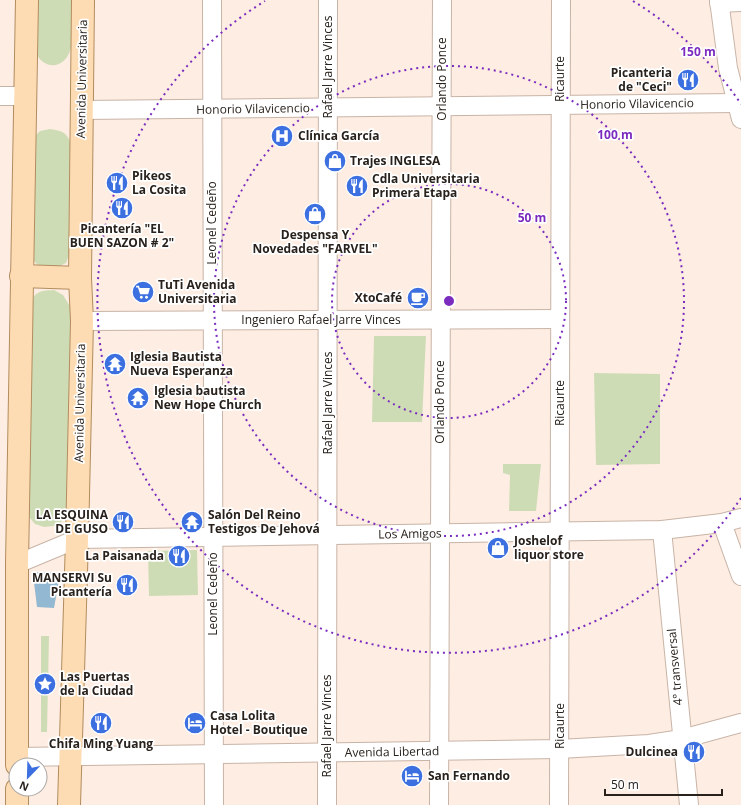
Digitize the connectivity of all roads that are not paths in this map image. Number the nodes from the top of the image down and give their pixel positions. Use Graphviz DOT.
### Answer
graph roads {
  1 [pos="27,0"];
  2 [pos="83,0"];
  3 [pos="212,0"];
  4 [pos="328,0"];
  5 [pos="442,0"];
  6 [pos="561,0"];
  7 [pos="719,1"];
  8 [pos="741,2"];
  9 [pos="0,96"];
  10 [pos="25,96"];
  11 [pos="560,105"];
  12 [pos="442,106"];
  13 [pos="328,108"];
  14 [pos="212,109"];
  15 [pos="82,110"];
  16 [pos="739,111"];
  17 [pos="22,276"];
  18 [pos="80,278"];
  19 [pos="560,319"];
  20 [pos="328,320"];
  21 [pos="441,320"];
  22 [pos="82,321"];
  23 [pos="213,321"];
  24 [pos="741,518"];
  25 [pos="722,523"];
  26 [pos="662,530"];
  27 [pos="560,532"];
  28 [pos="440,534"];
  29 [pos="328,535"];
  30 [pos="213,537"];
  31 [pos="77,539"];
  32 [pos="17,564"];
  33 [pos="741,576"];
  34 [pos="741,724"];
  35 [pos="682,739"];
  36 [pos="560,749"];
  37 [pos="439,751"];
  38 [pos="327,753"];
  39 [pos="214,754"];
  40 [pos="70,756"];
  41 [pos="17,757"];
  42 [pos="48,758"];
  43 [pos="69,805"];
  44 [pos="214,805"];
  45 [pos="327,805"];
  46 [pos="439,805"];
  47 [pos="559,805"];
  48 [pos="689,805"];
  1 -- 10 [label="main road"];
  2 -- 15 [label="main road, Avenida Universitaria"];
  3 -- 14 [label="street, Leonel Cedeño"];
  4 -- 13 [label="street, Rafael Jarre Vinces"];
  5 -- 12 [label="street, Orlando Ponce"];
  6 -- 11 [label="street, Ricaurte"];
  7 -- 8 [label="street"];
  7 -- 16 [label="street"];
  9 -- 10 [label="street"];
  10 -- 17 [label="main road"];
  11 -- 12 [label="street, Honorio Vilavicencio"];
  11 -- 16 [label="street, Honorio Vilavicencio"];
  11 -- 19 [label="street, Ricaurte"];
  12 -- 13 [label="street, Honorio Vilavicencio"];
  12 -- 21 [label="street, Orlando Ponce"];
  13 -- 14 [label="street, Honorio Vilavicencio"];
  13 -- 20 [label="street, Rafael Jarre Vinces"];
  14 -- 15 [label="street, Honorio Vilavicencio"];
  14 -- 23 [label="street, Leonel Cedeño"];
  15 -- 18 [label="main road, Avenida Universitaria"];
  17 -- 18 [label="main road"];
  17 -- 32 [label="main road"];
  18 -- 22 [label="main road, Avenida Universitaria"];
  19 -- 21 [label="street, Ingeniero Rafael Jarre Vinces"];
  19 -- 27 [label="street, Ricaurte"];
  20 -- 21 [label="street, Ingeniero Rafael Jarre Vinces"];
  20 -- 23 [label="street, Ingeniero Rafael Jarre Vinces"];
  20 -- 29 [label="street, Rafael Jarre Vinces"];
  21 -- 28 [label="street, Orlando Ponce"];
  22 -- 23 [label="street, Ingeniero Rafael Jarre Vinces"];
  22 -- 31 [label="main road, Avenida Universitaria"];
  23 -- 30 [label="street, Leonel Cedeño"];
  24 -- 25 [label="street, Los Amigos"];
  25 -- 26 [label="street, Los Amigos"];
  25 -- 33 [label="street"];
  26 -- 27 [label="street, Los Amigos"];
  26 -- 35 [label="street, 4° transversal"];
  27 -- 28 [label="street, Los Amigos"];
  27 -- 36 [label="street, Ricaurte"];
  28 -- 29 [label="street, Los Amigos"];
  28 -- 37 [label="street, Orlando Ponce"];
  29 -- 30 [label="street, Los Amigos"];
  29 -- 38 [label="street, Rafael Jarre Vinces"];
  30 -- 31 [label="street, Los Amigos"];
  30 -- 39 [label="street, Leonel Cedeño"];
  31 -- 32 [label="street"];
  31 -- 40 [label="main road, Avenida Universitaria"];
  32 -- 41 [label="main road"];
  34 -- 35 [label="street, Avenida Libertad"];
  35 -- 36 [label="street, Avenida Libertad"];
  35 -- 48 [label="street, 4° transversal"];
  36 -- 37 [label="street, Avenida Libertad"];
  36 -- 47 [label="street, Ricaurte"];
  37 -- 38 [label="street, Avenida Libertad"];
  37 -- 46 [label="street, Orlando Ponce"];
  38 -- 39 [label="street, Avenida Libertad"];
  38 -- 45 [label="street, Rafael Jarre Vinces"];
  39 -- 40 [label="street, Avenida Libertad"];
  39 -- 44 [label="street, Leonel Cedeño"];
  40 -- 42 [label="street, Avenida Libertad"];
  40 -- 43 [label="main road, Avenida Universitaria"];
}
